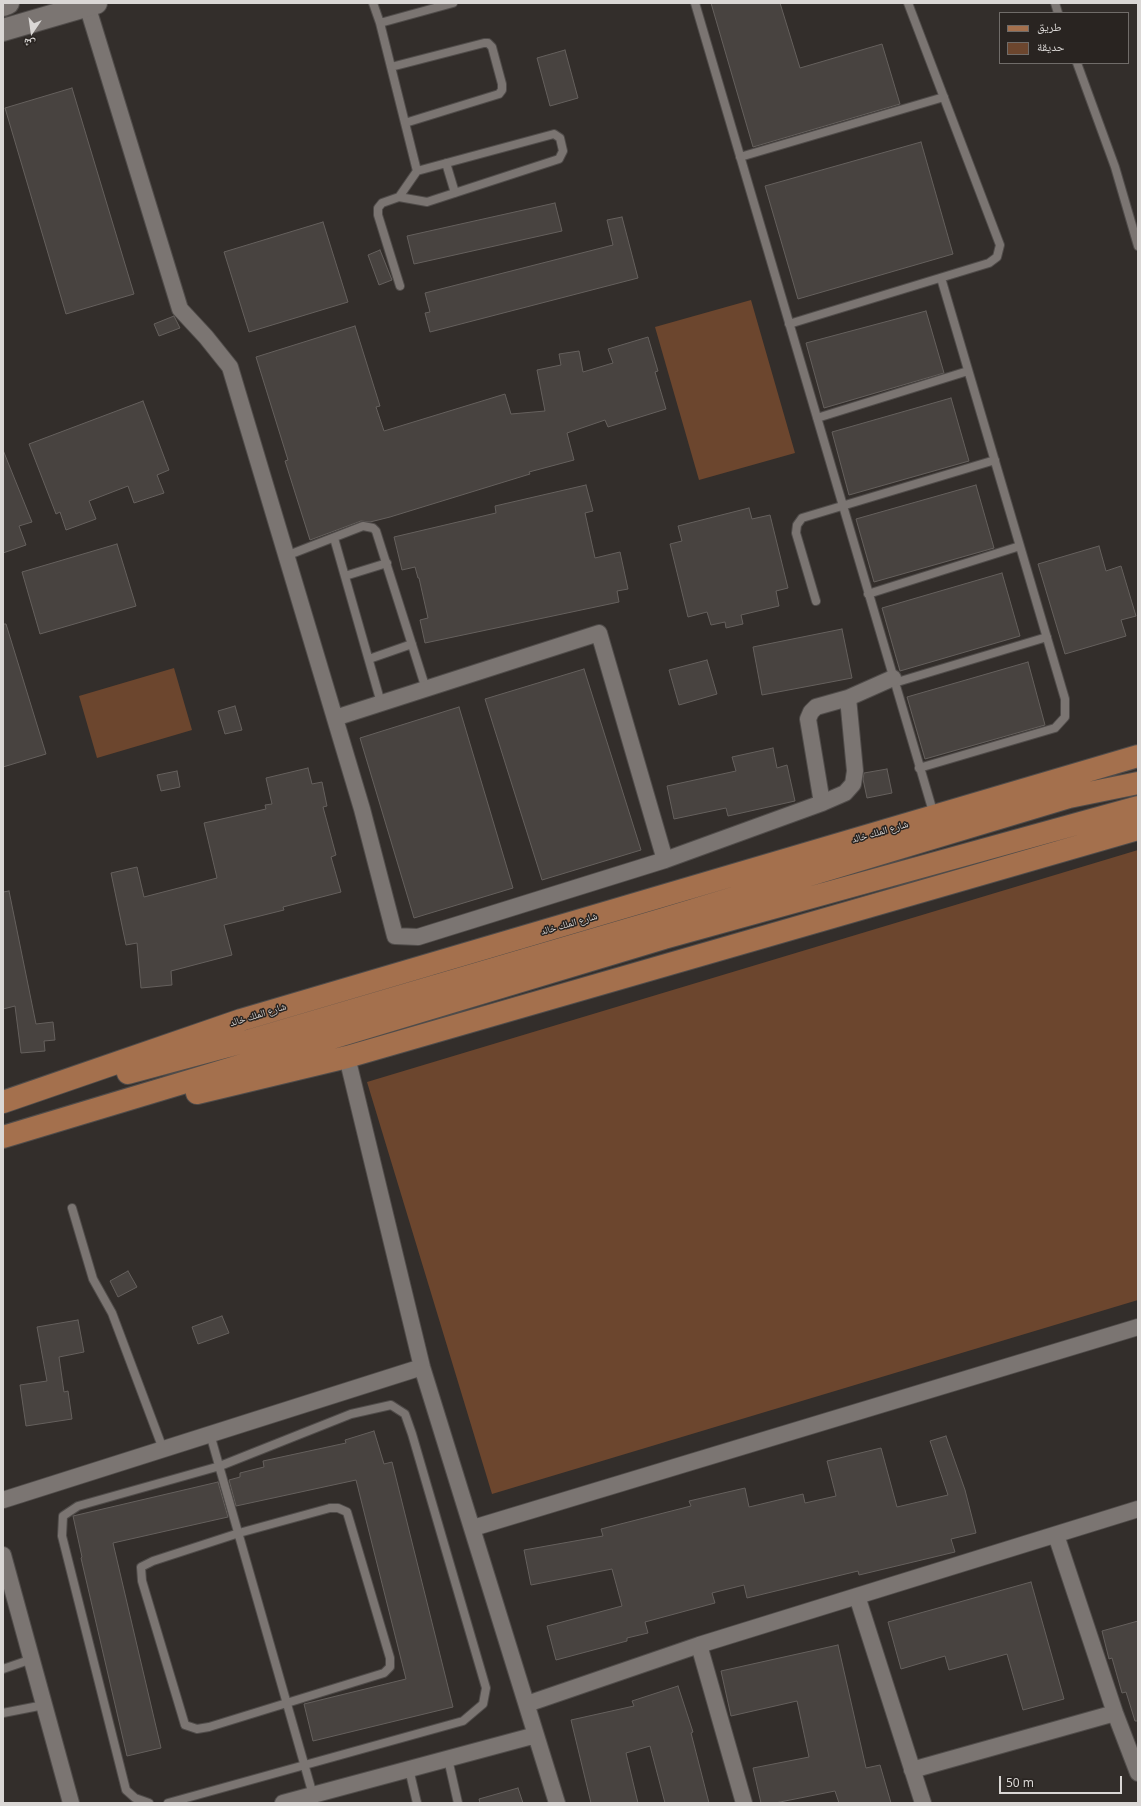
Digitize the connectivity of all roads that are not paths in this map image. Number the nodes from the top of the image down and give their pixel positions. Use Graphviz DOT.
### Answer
graph roads {
  1 [pos="8,3"];
  2 [pos="373,3"];
  3 [pos="453,3"];
  4 [pos="695,3"];
  5 [pos="908,3"];
  6 [pos="3,4"];
  7 [pos="91,4"];
  8 [pos="380,23"];
  9 [pos="3,30"];
  10 [pos="1077,64"];
  11 [pos="391,68"];
  12 [pos="944,97"];
  13 [pos="405,123"];
  14 [pos="740,157"];
  15 [pos="446,163"];
  16 [pos="417,171"];
  17 [pos="455,193"];
  18 [pos="399,197"];
  19 [pos="1138,246"];
  20 [pos="941,278"];
  21 [pos="400,286"];
  22 [pos="789,324"];
  23 [pos="968,371"];
  24 [pos="816,418"];
  25 [pos="995,460"];
  26 [pos="842,506"];
  27 [pos="334,538"];
  28 [pos="1020,546"];
  29 [pos="286,556"];
  30 [pos="387,563"];
  31 [pos="345,576"];
  32 [pos="868,594"];
  33 [pos="816,601"];
  34 [pos="1047,637"];
  35 [pos="412,644"];
  36 [pos="368,659"];
  37 [pos="893,681"];
  38 [pos="426,689"];
  39 [pos="848,698"];
  40 [pos="381,703"];
  41 [pos="335,718"];
  42 [pos="1138,756"];
  43 [pos="1138,766"];
  44 [pos="1102,767"];
  45 [pos="919,768"];
  46 [pos="1138,783"];
  47 [pos="822,803"];
  48 [pos="1138,808"];
  49 [pos="934,816"];
  50 [pos="1138,829"];
  51 [pos="665,860"];
  52 [pos="662,929"];
  53 [pos="347,1057"];
  54 [pos="3,1102"];
  55 [pos="3,1105"];
  56 [pos="3,1138"];
  57 [pos="72,1208"];
  58 [pos="1138,1327"];
  59 [pos="422,1367"];
  60 [pos="210,1434"];
  61 [pos="163,1449"];
  62 [pos="220,1466"];
  63 [pos="3,1500"];
  64 [pos="1138,1509"];
  65 [pos="473,1528"];
  66 [pos="238,1533"];
  67 [pos="1056,1535"];
  68 [pos="3,1555"];
  69 [pos="857,1596"];
  70 [pos="699,1645"];
  71 [pos="32,1659"];
  72 [pos="3,1669"];
  73 [pos="288,1704"];
  74 [pos="527,1704"];
  75 [pos="44,1705"];
  76 [pos="3,1713"];
  77 [pos="1115,1713"];
  78 [pos="536,1735"];
  79 [pos="448,1758"];
  80 [pos="305,1764"];
  81 [pos="409,1769"];
  82 [pos="912,1770"];
  83 [pos="1138,1773"];
  84 [pos="313,1795"];
  85 [pos="71,1803"];
  86 [pos="149,1803"];
  87 [pos="168,1803"];
  88 [pos="283,1803"];
  89 [pos="417,1803"];
  90 [pos="458,1803"];
  91 [pos="557,1803"];
  92 [pos="744,1803"];
  93 [pos="923,1803"];
  1 -- 6 [label="street"];
  2 -- 8 [label="lane"];
  3 -- 8 [label="lane"];
  4 -- 14 [label="lane"];
  5 -- 12 [label="lane"];
  7 -- 9 [label="street"];
  7 -- 29 [label="street"];
  8 -- 11 [label="lane"];
  10 -- 19 [label="lane"];
  11 -- 13 [label="lane"];
  11 -- 13 [label="lane"];
  12 -- 14 [label="lane"];
  12 -- 20 [label="lane"];
  13 -- 16 [label="lane"];
  14 -- 22 [label="lane"];
  15 -- 16 [label="lane"];
  15 -- 17 [label="lane"];
  15 -- 17 [label="lane"];
  16 -- 18 [label="lane"];
  17 -- 18 [label="lane"];
  18 -- 21 [label="lane"];
  20 -- 22 [label="lane"];
  20 -- 23 [label="lane"];
  22 -- 24 [label="lane"];
  23 -- 24 [label="lane"];
  23 -- 25 [label="lane"];
  24 -- 26 [label="lane"];
  25 -- 26 [label="lane"];
  25 -- 28 [label="lane"];
  26 -- 32 [label="lane"];
  26 -- 33 [label="lane"];
  27 -- 29 [label="lane"];
  27 -- 30 [label="lane"];
  27 -- 31 [label="lane"];
  28 -- 32 [label="lane"];
  28 -- 34 [label="lane"];
  29 -- 41 [label="street"];
  30 -- 31 [label="lane"];
  30 -- 35 [label="lane"];
  31 -- 36 [label="lane"];
  32 -- 37 [label="lane"];
  34 -- 37 [label="lane"];
  34 -- 45 [label="lane"];
  35 -- 36 [label="lane"];
  35 -- 38 [label="lane"];
  36 -- 40 [label="lane"];
  37 -- 39 [label="street"];
  37 -- 45 [label="lane"];
  38 -- 40 [label="street"];
  38 -- 51 [label="street"];
  39 -- 47 [label="street"];
  39 -- 47 [label="street"];
  40 -- 41 [label="street"];
  41 -- 51 [label="street"];
  42 -- 44 [label="main road, شارع الملك خالد"];
  43 -- 44 [label="main road"];
  44 -- 49 [label="main road, شارع الملك خالد"];
  45 -- 49 [label="lane"];
  46 -- 52 [label="main road"];
  47 -- 51 [label="street"];
  48 -- 52 [label="main road"];
  49 -- 54 [label="main road, شارع الملك خالد"];
  50 -- 53 [label="main road"];
  52 -- 55 [label="main road"];
  52 -- 56 [label="main road"];
  53 -- 56 [label="main road"];
  53 -- 59 [label="street"];
  57 -- 61 [label="lane"];
  58 -- 65 [label="street"];
  59 -- 60 [label="street"];
  59 -- 65 [label="street"];
  60 -- 61 [label="street"];
  60 -- 62 [label="lane"];
  61 -- 63 [label="street"];
  62 -- 66 [label="lane"];
  62 -- 80 [label="lane"];
  62 -- 86 [label="lane"];
  64 -- 67 [label="street"];
  65 -- 74 [label="street"];
  66 -- 73 [label="lane"];
  66 -- 73 [label="lane"];
  66 -- 73 [label="lane"];
  67 -- 69 [label="street"];
  67 -- 77 [label="street"];
  68 -- 71 [label="street"];
  69 -- 70 [label="street"];
  69 -- 82 [label="street"];
  70 -- 74 [label="street"];
  70 -- 92 [label="street"];
  71 -- 72 [label="lane"];
  71 -- 75 [label="street"];
  73 -- 80 [label="lane"];
  74 -- 78 [label="street"];
  75 -- 76 [label="lane"];
  75 -- 85 [label="street"];
  77 -- 82 [label="street"];
  77 -- 83 [label="street"];
  78 -- 79 [label="street"];
  78 -- 91 [label="street"];
  79 -- 81 [label="street"];
  79 -- 90 [label="lane"];
  80 -- 84 [label="lane"];
  80 -- 87 [label="lane"];
  81 -- 84 [label="street"];
  81 -- 89 [label="lane"];
  82 -- 93 [label="street"];
  84 -- 88 [label="street"];
}
